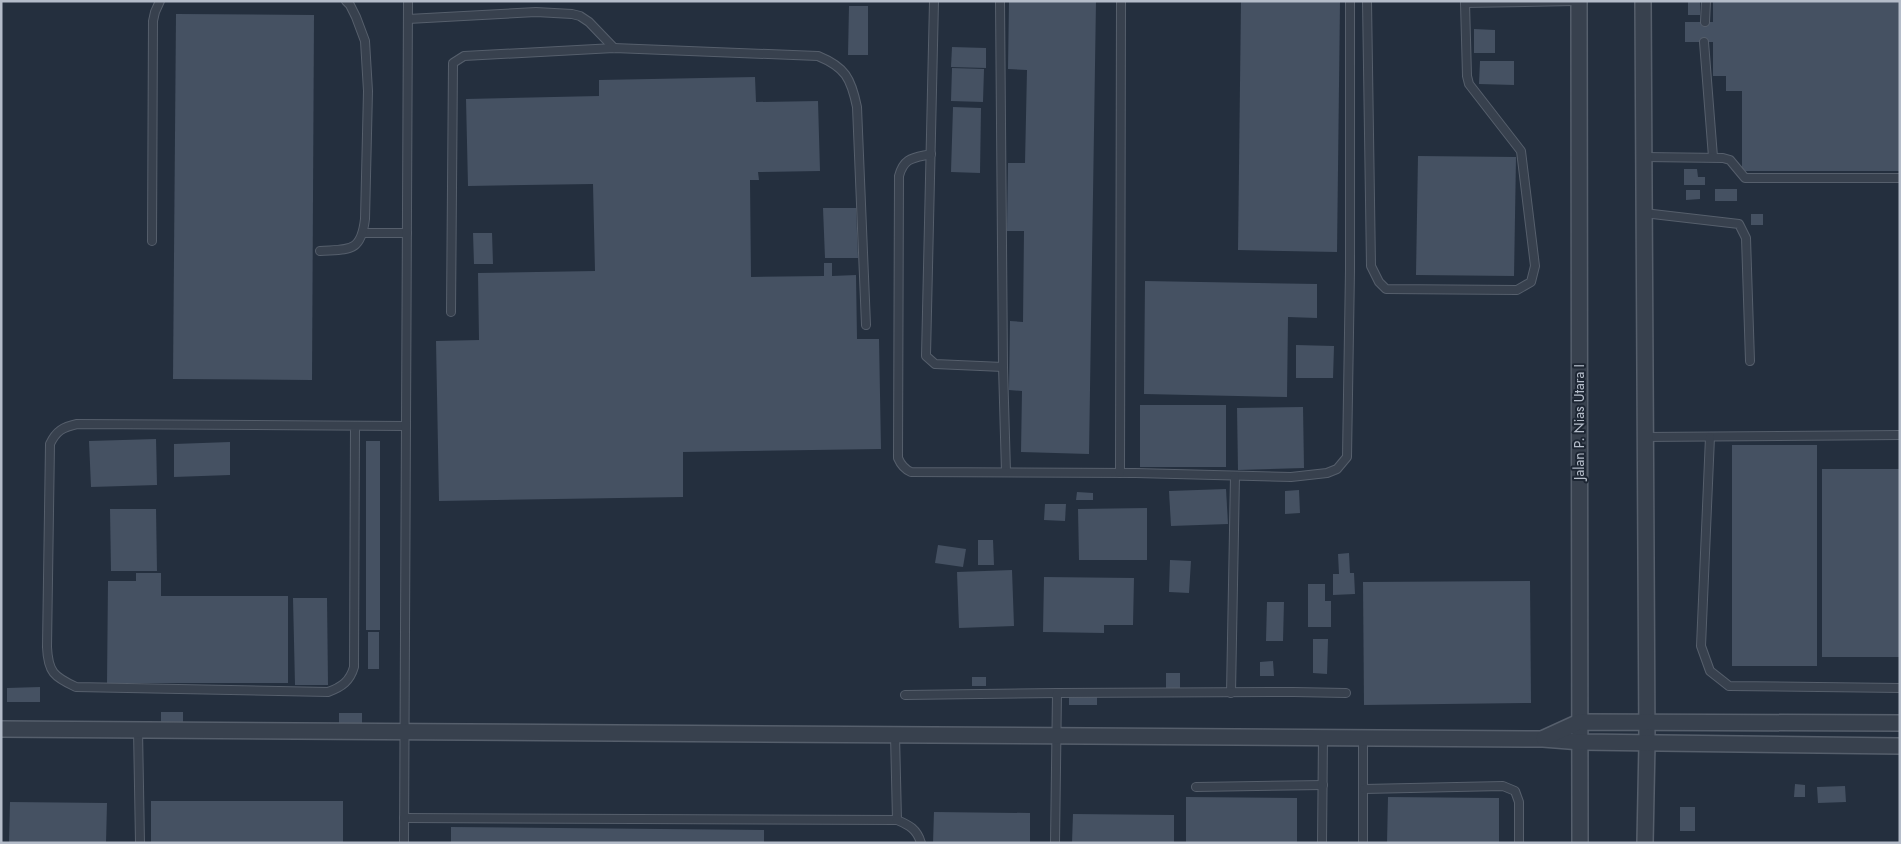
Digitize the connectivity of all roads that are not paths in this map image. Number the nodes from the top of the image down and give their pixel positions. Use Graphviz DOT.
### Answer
graph roads {
  1 [pos="160,1"];
  2 [pos="346,1"];
  3 [pos="408,1"];
  4 [pos="934,1"];
  5 [pos="1000,1"];
  6 [pos="1120,1"];
  7 [pos="1350,1"];
  8 [pos="1367,1"];
  9 [pos="1574,1"];
  10 [pos="1579,1"];
  11 [pos="1643,1"];
  12 [pos="1706,1"];
  13 [pos="1465,2"];
  14 [pos="408,19"];
  15 [pos="1705,22"];
  16 [pos="1704,42"];
  17 [pos="614,48"];
  18 [pos="931,154"];
  19 [pos="1645,157"];
  20 [pos="1713,157"];
  21 [pos="1900,178"];
  22 [pos="1644,213"];
  23 [pos="364,233"];
  24 [pos="406,233"];
  25 [pos="152,241"];
  26 [pos="320,250"];
  27 [pos="451,312"];
  28 [pos="866,325"];
  29 [pos="1750,361"];
  30 [pos="1002,367"];
  31 [pos="355,426"];
  32 [pos="406,426"];
  33 [pos="1900,435"];
  34 [pos="1710,436"];
  35 [pos="1644,437"];
  36 [pos="1006,472"];
  37 [pos="1120,473"];
  38 [pos="1235,476"];
  39 [pos="1900,688"];
  40 [pos="1057,693"];
  41 [pos="1231,693"];
  42 [pos="1346,693"];
  43 [pos="905,694"];
  44 [pos="1579,722"];
  45 [pos="1646,722"];
  46 [pos="1900,723"];
  47 [pos="1,729"];
  48 [pos="138,730"];
  49 [pos="404,732"];
  50 [pos="895,735"];
  51 [pos="1055,736"];
  52 [pos="1323,738"];
  53 [pos="1363,738"];
  54 [pos="1543,739"];
  55 [pos="1581,742"];
  56 [pos="1646,743"];
  57 [pos="1900,746"];
  58 [pos="1323,785"];
  59 [pos="1196,787"];
  60 [pos="1364,789"];
  61 [pos="404,818"];
  62 [pos="897,820"];
  63 [pos="140,843"];
  64 [pos="404,843"];
  65 [pos="920,843"];
  66 [pos="1055,843"];
  67 [pos="1322,843"];
  68 [pos="1363,843"];
  69 [pos="1519,843"];
  70 [pos="1580,843"];
  71 [pos="1645,843"];
  1 -- 25 [label="lane"];
  2 -- 23 [label="lane"];
  3 -- 14 [label="lane"];
  4 -- 18 [label="lane"];
  5 -- 30 [label="lane"];
  6 -- 37 [label="lane"];
  7 -- 38 [label="lane"];
  8 -- 13 [label="lane"];
  9 -- 13 [label="lane"];
  10 -- 44 [label="street, Jalan P. Nias Utara I"];
  11 -- 19 [label="street"];
  12 -- 15 [label="lane"];
  14 -- 17 [label="lane"];
  14 -- 24 [label="lane"];
  16 -- 20 [label="lane"];
  17 -- 27 [label="lane"];
  17 -- 28 [label="lane"];
  18 -- 30 [label="lane"];
  18 -- 36 [label="lane"];
  19 -- 20 [label="lane"];
  19 -- 22 [label="street"];
  20 -- 21 [label="lane"];
  22 -- 29 [label="lane"];
  22 -- 35 [label="street"];
  23 -- 24 [label="lane"];
  23 -- 26 [label="lane"];
  24 -- 32 [label="lane"];
  30 -- 36 [label="lane"];
  31 -- 31 [label="lane"];
  31 -- 32 [label="lane"];
  32 -- 49 [label="lane"];
  33 -- 34 [label="lane"];
  34 -- 35 [label="lane"];
  34 -- 39 [label="lane"];
  35 -- 45 [label="street"];
  36 -- 37 [label="lane"];
  37 -- 38 [label="lane"];
  38 -- 41 [label="lane"];
  40 -- 41 [label="lane"];
  40 -- 43 [label="lane"];
  40 -- 51 [label="lane"];
  41 -- 42 [label="lane"];
  44 -- 45 [label="street"];
  44 -- 54 [label="street"];
  44 -- 55 [label="street, Jalan P. Nias Utara I"];
  45 -- 46 [label="street"];
  45 -- 56 [label="street"];
  47 -- 48 [label="street"];
  48 -- 49 [label="street"];
  48 -- 63 [label="lane"];
  49 -- 50 [label="street"];
  49 -- 61 [label="lane"];
  50 -- 51 [label="street"];
  50 -- 62 [label="lane"];
  51 -- 52 [label="street"];
  51 -- 66 [label="lane"];
  52 -- 53 [label="street"];
  52 -- 58 [label="lane"];
  53 -- 54 [label="street"];
  53 -- 60 [label="lane"];
  54 -- 55 [label="street"];
  55 -- 56 [label="street"];
  55 -- 70 [label="street, Jalan P. Nias Utara I"];
  56 -- 57 [label="street"];
  56 -- 71 [label="street"];
  58 -- 59 [label="lane"];
  58 -- 67 [label="lane"];
  60 -- 68 [label="lane"];
  60 -- 69 [label="lane"];
  61 -- 62 [label="lane"];
  61 -- 64 [label="lane"];
  62 -- 65 [label="lane"];
}
